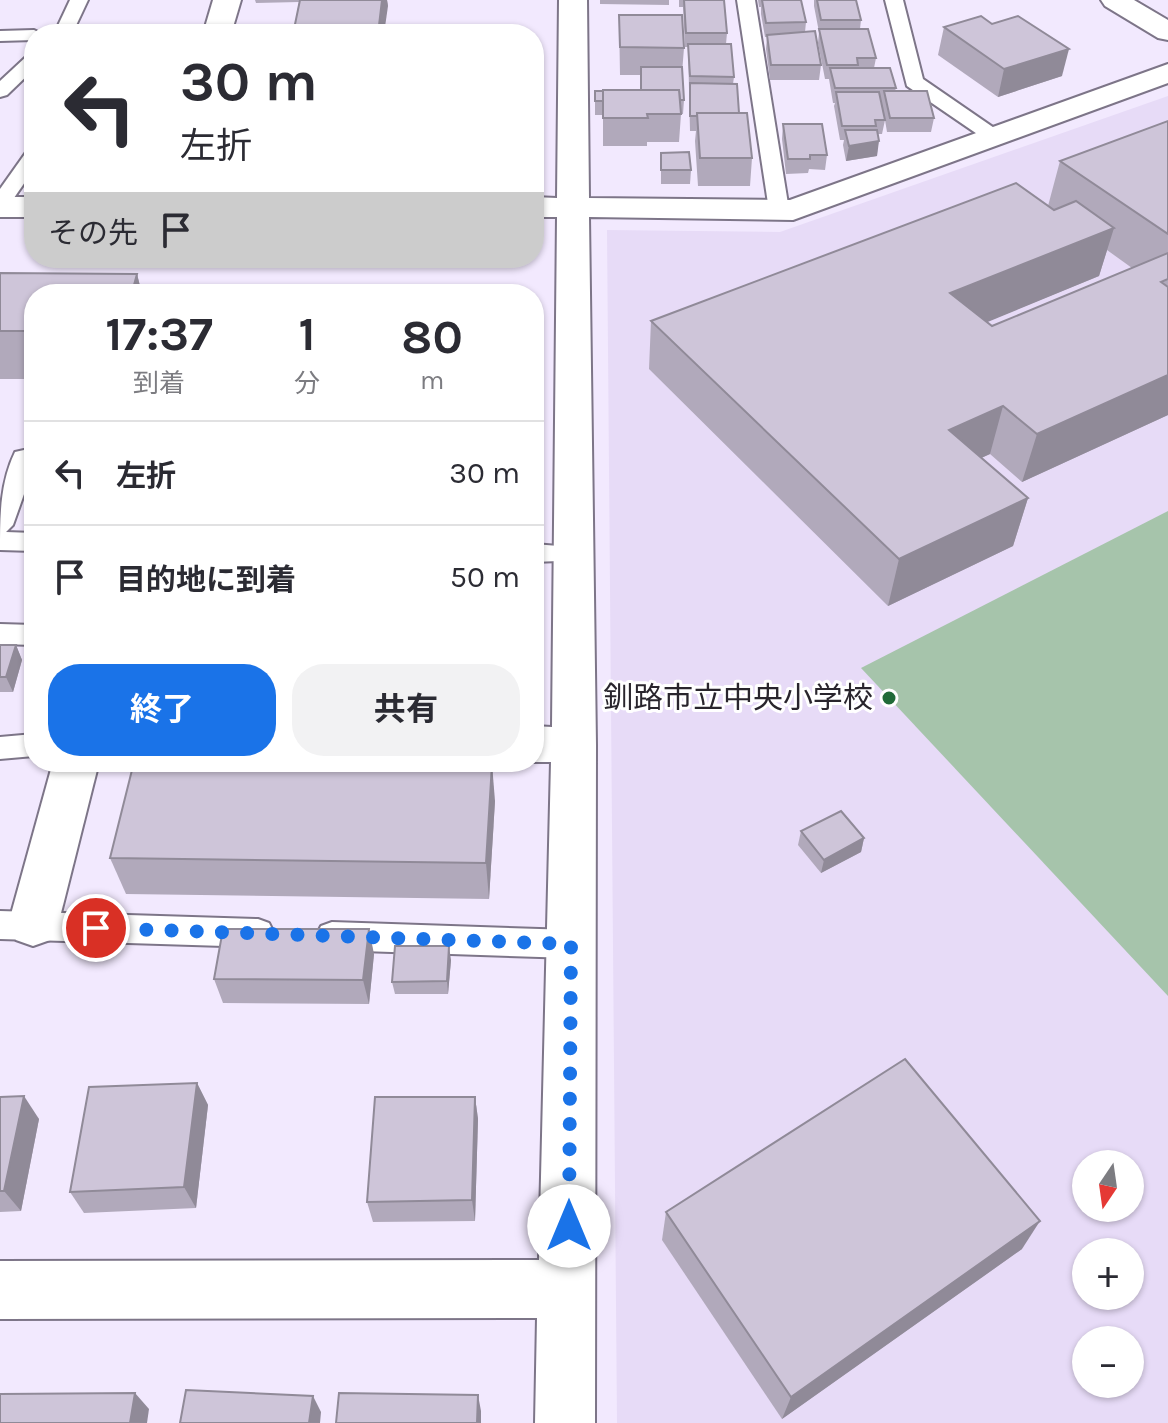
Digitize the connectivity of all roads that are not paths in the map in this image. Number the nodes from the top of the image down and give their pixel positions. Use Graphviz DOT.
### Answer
graph roads {
  1 [pos="79,0"];
  2 [pos="227,0"];
  3 [pos="573,0"];
  4 [pos="746,0"];
  5 [pos="894,0"];
  6 [pos="1115,0"];
  7 [pos="68,24"];
  8 [pos="220,24"];
  9 [pos="1168,32"];
  10 [pos="24,35"];
  11 [pos="0,36"];
  12 [pos="24,68"];
  13 [pos="1168,73"];
  14 [pos="0,91"];
  15 [pos="993,136"];
  16 [pos="24,170"];
  17 [pos="0,206"];
  18 [pos="24,207"];
  19 [pos="553,207"];
  20 [pos="779,210"];
  21 [pos="24,458"];
  22 [pos="0,525"];
  23 [pos="0,541"];
  24 [pos="24,542"];
  25 [pos="554,553"];
  26 [pos="0,634"];
  27 [pos="24,635"];
  28 [pos="554,744"];
  29 [pos="24,746"];
  30 [pos="0,748"];
  31 [pos="72,772"];
  32 [pos="16,925"];
  33 [pos="571,944"];
  34 [pos="568,1289"];
  35 [pos="0,1290"];
  36 [pos="565,1423"];
  1 -- 7 [label="lane"];
  2 -- 8 [label="main road"];
  3 -- 19 [label="main road"];
  4 -- 20 [label="lane"];
  5 -- 15 [label="lane"];
  6 -- 9 [label="main road"];
  10 -- 11 [label="lane"];
  12 -- 14 [label="lane"];
  13 -- 15 [label="main road"];
  15 -- 20 [label="main road"];
  16 -- 17 [label="lane"];
  17 -- 18 [label="main road"];
  19 -- 20 [label="main road"];
  19 -- 25 [label="main road"];
  21 -- 22 [label="lane"];
  23 -- 24 [label="lane"];
  25 -- 28 [label="main road"];
  26 -- 27 [label="lane"];
  28 -- 33 [label="main road"];
  29 -- 30 [label="lane"];
  31 -- 32 [label="main road"];
  32 -- 33 [label="lane"];
  33 -- 34 [label="main road"];
  34 -- 35 [label="main road"];
  34 -- 36 [label="main road"];
}
